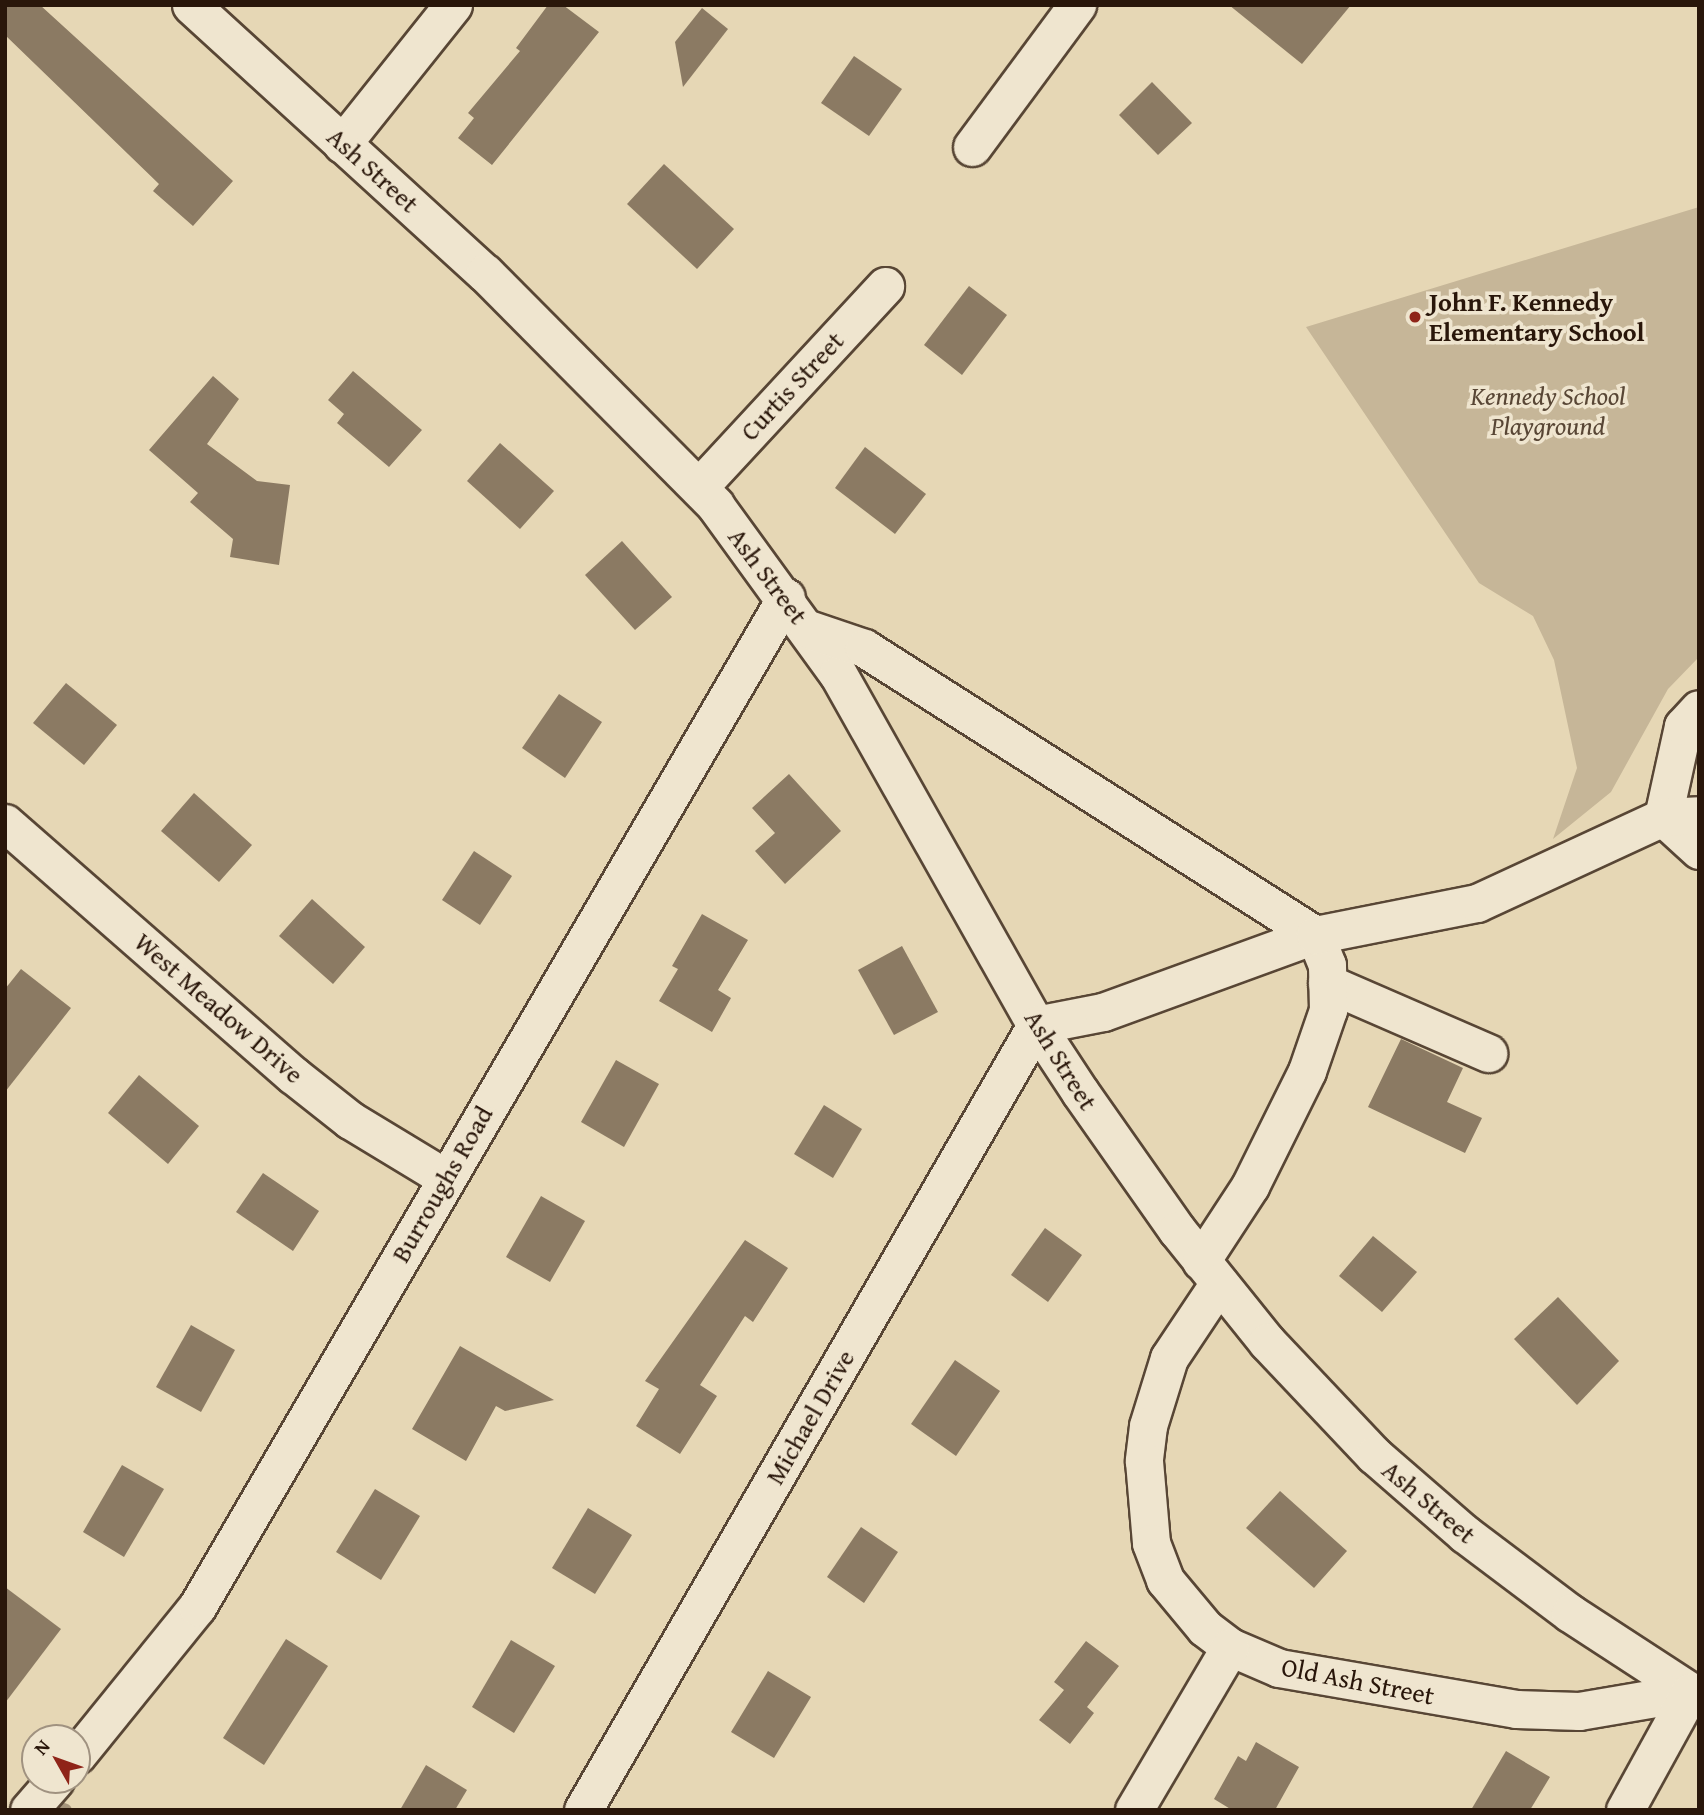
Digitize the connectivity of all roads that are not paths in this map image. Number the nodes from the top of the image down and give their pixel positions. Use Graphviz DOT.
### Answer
graph roads {
  1 [pos="191,5"];
  2 [pos="453,5"];
  3 [pos="1077,5"];
  4 [pos="342,144"];
  5 [pos="972,147"];
  6 [pos="885,286"];
  7 [pos="699,487"];
  8 [pos="786,597"];
  9 [pos="808,629"];
  10 [pos="1699,709"];
  11 [pos="1681,816"];
  12 [pos="5,823"];
  13 [pos="1699,850"];
  14 [pos="1315,935"];
  15 [pos="1328,983"];
  16 [pos="1036,1025"];
  17 [pos="1488,1053"];
  18 [pos="444,1177"];
  19 [pos="1210,1272"];
  20 [pos="1230,1647"];
  21 [pos="1694,1694"];
  22 [pos="91,1738"];
  23 [pos="43,1794"];
  24 [pos="29,1810"];
  25 [pos="583,1810"];
  26 [pos="1134,1810"];
  27 [pos="1625,1810"];
  1 -- 4 [label="street, Ash Street"];
  2 -- 4 [label="street"];
  3 -- 5 [label="street"];
  4 -- 7 [label="street, Ash Street"];
  6 -- 7 [label="street, Curtis Street"];
  7 -- 8 [label="street, Ash Street"];
  8 -- 9 [label="street, Ash Street"];
  8 -- 18 [label="street, Burroughs Road"];
  9 -- 14 [label="street"];
  9 -- 16 [label="street, Ash Street"];
  10 -- 11 [label="street"];
  11 -- 13 [label="street"];
  11 -- 14 [label="street"];
  12 -- 18 [label="street, West Meadow Drive"];
  14 -- 15 [label="street"];
  14 -- 16 [label="street"];
  15 -- 17 [label="street"];
  15 -- 19 [label="street"];
  16 -- 19 [label="street, Ash Street"];
  16 -- 25 [label="street, Michael Drive"];
  18 -- 22 [label="street, Burroughs Road"];
  19 -- 20 [label="street, Old Ash Street"];
  19 -- 21 [label="street, Ash Street"];
  20 -- 21 [label="street, Old Ash Street"];
  20 -- 26 [label="street"];
  21 -- 27 [label="street"];
  23 -- 24 [label="street"];
}
